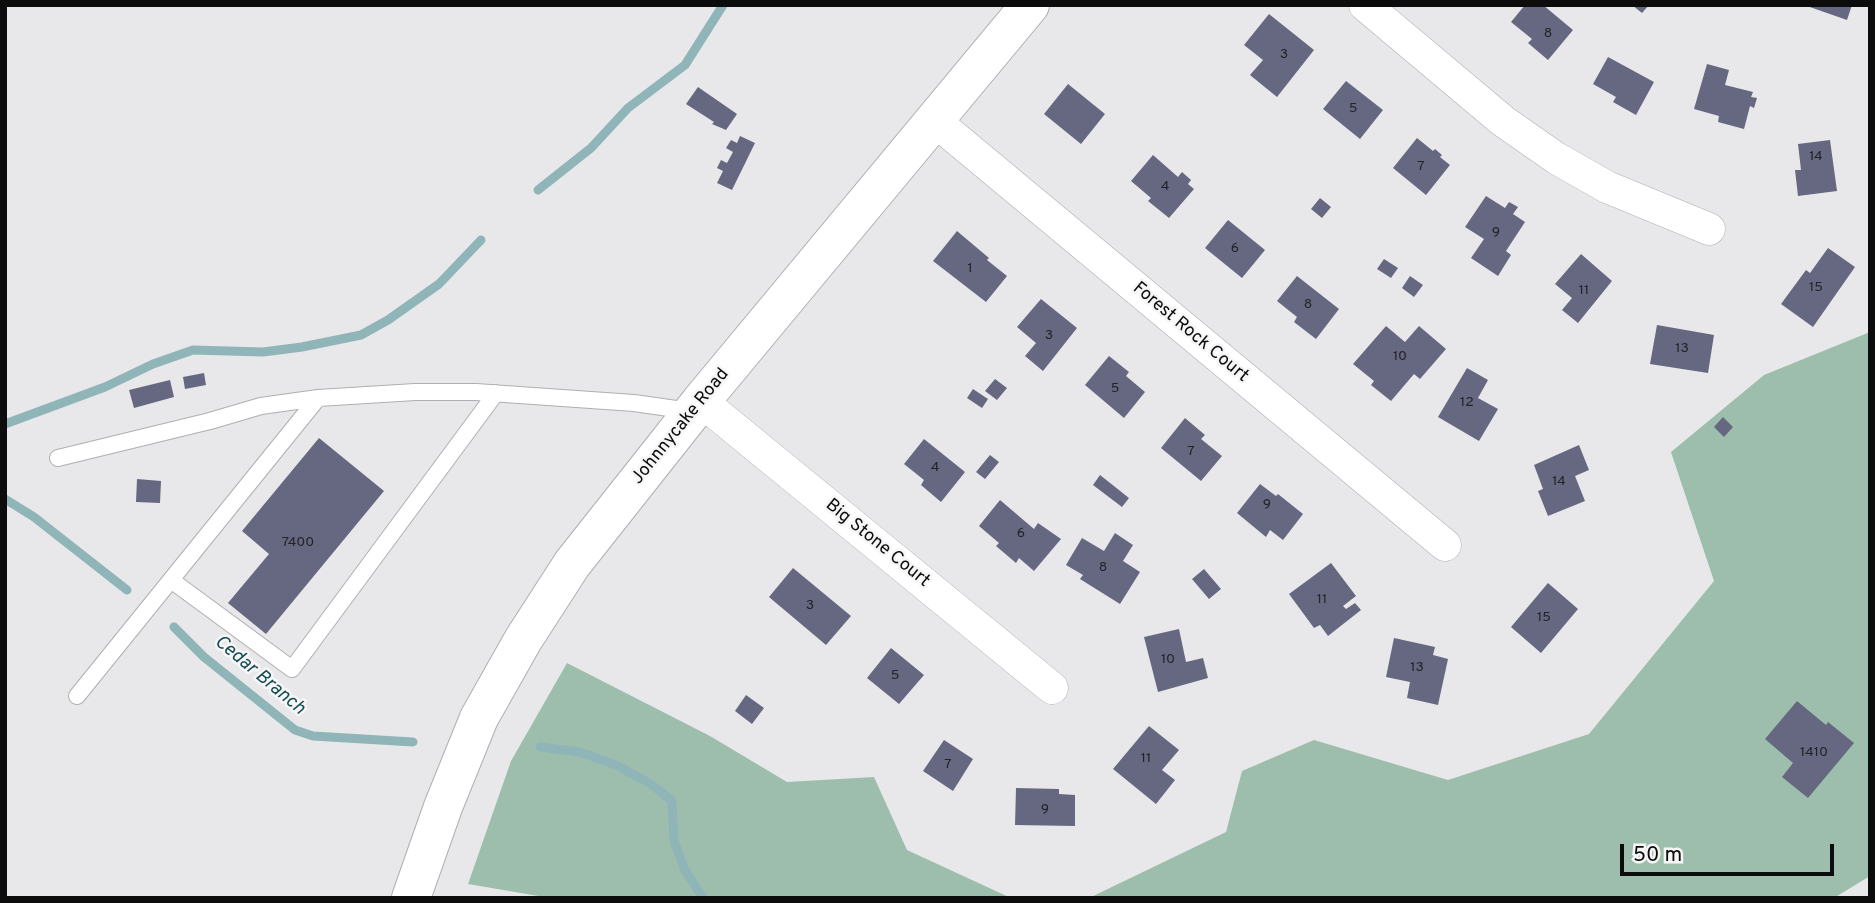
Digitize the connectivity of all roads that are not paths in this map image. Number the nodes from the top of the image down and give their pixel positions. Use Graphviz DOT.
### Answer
graph roads {
  1 [pos="1030,5"];
  2 [pos="1365,5"];
  3 [pos="935,121"];
  4 [pos="1709,229"];
  5 [pos="496,393"];
  6 [pos="318,398"];
  7 [pos="697,406"];
  8 [pos="58,458"];
  9 [pos="1445,545"];
  10 [pos="171,580"];
  11 [pos="1052,688"];
  12 [pos="77,696"];
  13 [pos="411,898"];
  1 -- 3 [label="street, Johnnycake Road"];
  2 -- 4 [label="street"];
  3 -- 7 [label="street, Johnnycake Road"];
  3 -- 9 [label="street, Forest Rock Court"];
  5 -- 6 [label="lane"];
  5 -- 7 [label="lane"];
  5 -- 10 [label="lane"];
  6 -- 8 [label="lane"];
  6 -- 10 [label="lane"];
  7 -- 11 [label="street, Big Stone Court"];
  7 -- 13 [label="street, Johnnycake Road"];
  10 -- 12 [label="lane"];
}
